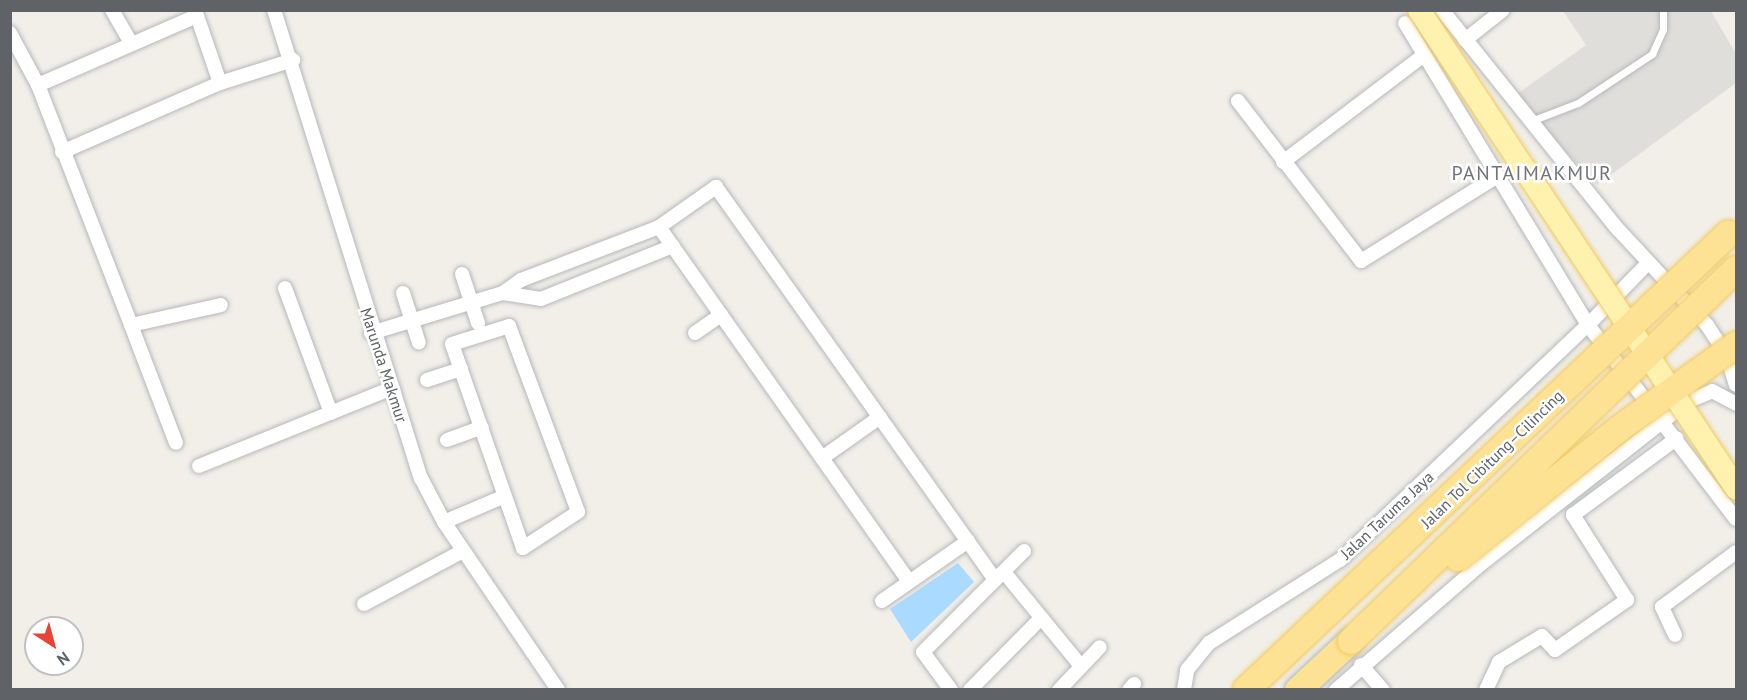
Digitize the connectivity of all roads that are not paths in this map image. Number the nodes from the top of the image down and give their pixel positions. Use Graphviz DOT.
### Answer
graph roads {
  1 [pos="112,10"];
  2 [pos="274,10"];
  3 [pos="1442,10"];
  4 [pos="1503,10"];
  5 [pos="1663,10"];
  6 [pos="196,13"];
  7 [pos="1412,17"];
  8 [pos="10,33"];
  9 [pos="1465,40"];
  10 [pos="132,44"];
  11 [pos="1424,55"];
  12 [pos="293,60"];
  13 [pos="220,83"];
  14 [pos="38,85"];
  15 [pos="1238,101"];
  16 [pos="1528,122"];
  17 [pos="62,152"];
  18 [pos="1283,162"];
  19 [pos="1496,177"];
  20 [pos="659,227"];
  21 [pos="1734,228"];
  22 [pos="673,246"];
  23 [pos="1648,263"];
  24 [pos="1737,269"];
  25 [pos="462,274"];
  26 [pos="285,288"];
  27 [pos="403,293"];
  28 [pos="502,293"];
  29 [pos="472,302"];
  30 [pos="221,305"];
  31 [pos="722,315"];
  32 [pos="412,321"];
  33 [pos="478,323"];
  34 [pos="131,325"];
  35 [pos="1588,325"];
  36 [pos="371,333"];
  37 [pos="695,333"];
  38 [pos="419,343"];
  39 [pos="1737,345"];
  40 [pos="461,369"];
  41 [pos="427,380"];
  42 [pos="1737,385"];
  43 [pos="392,388"];
  44 [pos="1737,404"];
  45 [pos="331,413"];
  46 [pos="880,417"];
  47 [pos="1664,420"];
  48 [pos="482,426"];
  49 [pos="1677,438"];
  50 [pos="447,440"];
  51 [pos="176,442"];
  52 [pos="822,458"];
  53 [pos="199,466"];
  54 [pos="1737,489"];
  55 [pos="505,496"];
  56 [pos="1737,519"];
  57 [pos="444,522"];
  58 [pos="968,541"];
  59 [pos="463,551"];
  60 [pos="1024,551"];
  61 [pos="1737,552"];
  62 [pos="999,576"];
  63 [pos="909,582"];
  64 [pos="882,601"];
  65 [pos="364,604"];
  66 [pos="1041,618"];
  67 [pos="1675,634"];
  68 [pos="1351,641"];
  69 [pos="1100,647"];
  70 [pos="1361,665"];
  71 [pos="1081,666"];
  72 [pos="558,690"];
  73 [pos="951,690"];
  74 [pos="970,690"];
  75 [pos="1059,690"];
  76 [pos="1184,690"];
  77 [pos="1246,690"];
  78 [pos="1298,690"];
  79 [pos="1336,690"];
  80 [pos="1383,690"];
  81 [pos="1486,690"];
  1 -- 10 [label="street"];
  2 -- 12 [label="street, Marunda Makmur"];
  3 -- 9 [label="street"];
  4 -- 9 [label="street"];
  5 -- 16 [label="lane"];
  6 -- 10 [label="street"];
  6 -- 13 [label="street"];
  7 -- 11 [label="street"];
  7 -- 54 [label="main road, bridge"];
  8 -- 14 [label="street"];
  9 -- 16 [label="street"];
  10 -- 14 [label="street"];
  11 -- 18 [label="street"];
  11 -- 19 [label="street"];
  12 -- 13 [label="street"];
  12 -- 36 [label="street, Marunda Makmur"];
  13 -- 17 [label="street"];
  14 -- 17 [label="street"];
  15 -- 18 [label="street"];
  16 -- 23 [label="street"];
  17 -- 34 [label="street"];
  18 -- 19 [label="street"];
  19 -- 35 [label="street"];
  20 -- 22 [label="street"];
  20 -- 28 [label="street"];
  20 -- 46 [label="street"];
  21 -- 77 [label="highway, Jalan Tol Cibitung–Cilincing, bridge"];
  22 -- 28 [label="street"];
  22 -- 31 [label="street"];
  23 -- 35 [label="street, Jalan Taruma Jaya"];
  23 -- 42 [label="street"];
  24 -- 68 [label="highway, Jalan Tol Cibitung–Cilincing, bridge"];
  25 -- 29 [label="street"];
  26 -- 45 [label="street"];
  27 -- 32 [label="street"];
  28 -- 29 [label="street"];
  29 -- 32 [label="street"];
  29 -- 33 [label="street"];
  30 -- 34 [label="street"];
  31 -- 37 [label="street"];
  31 -- 52 [label="street"];
  32 -- 36 [label="street"];
  32 -- 38 [label="street"];
  34 -- 51 [label="street"];
  35 -- 47 [label="street"];
  35 -- 76 [label="street, Jalan Taruma Jaya"];
  36 -- 43 [label="street, Marunda Makmur"];
  39 -- 68 [label="highway, bridge"];
  40 -- 41 [label="street"];
  40 -- 48 [label="street"];
  40 -- 55 [label="street"];
  43 -- 45 [label="street"];
  43 -- 57 [label="street, Marunda Makmur"];
  44 -- 47 [label="street"];
  45 -- 53 [label="street"];
  46 -- 52 [label="street"];
  46 -- 58 [label="street"];
  47 -- 49 [label="street"];
  47 -- 70 [label="street"];
  48 -- 50 [label="street"];
  48 -- 55 [label="street"];
  49 -- 56 [label="street"];
  49 -- 81 [label="street"];
  52 -- 63 [label="street"];
  55 -- 57 [label="street"];
  57 -- 59 [label="street, Marunda Makmur"];
  58 -- 62 [label="street"];
  58 -- 63 [label="street"];
  59 -- 65 [label="street"];
  59 -- 72 [label="street, Marunda Makmur"];
  60 -- 62 [label="street"];
  61 -- 67 [label="street"];
  62 -- 66 [label="street"];
  62 -- 73 [label="street"];
  63 -- 64 [label="street"];
  66 -- 71 [label="street"];
  66 -- 74 [label="street"];
  68 -- 78 [label="highway, Jalan Tol Cibitung–Cilincing"];
  69 -- 71 [label="street"];
  70 -- 79 [label="street"];
  70 -- 80 [label="street"];
  71 -- 75 [label="street"];
}
